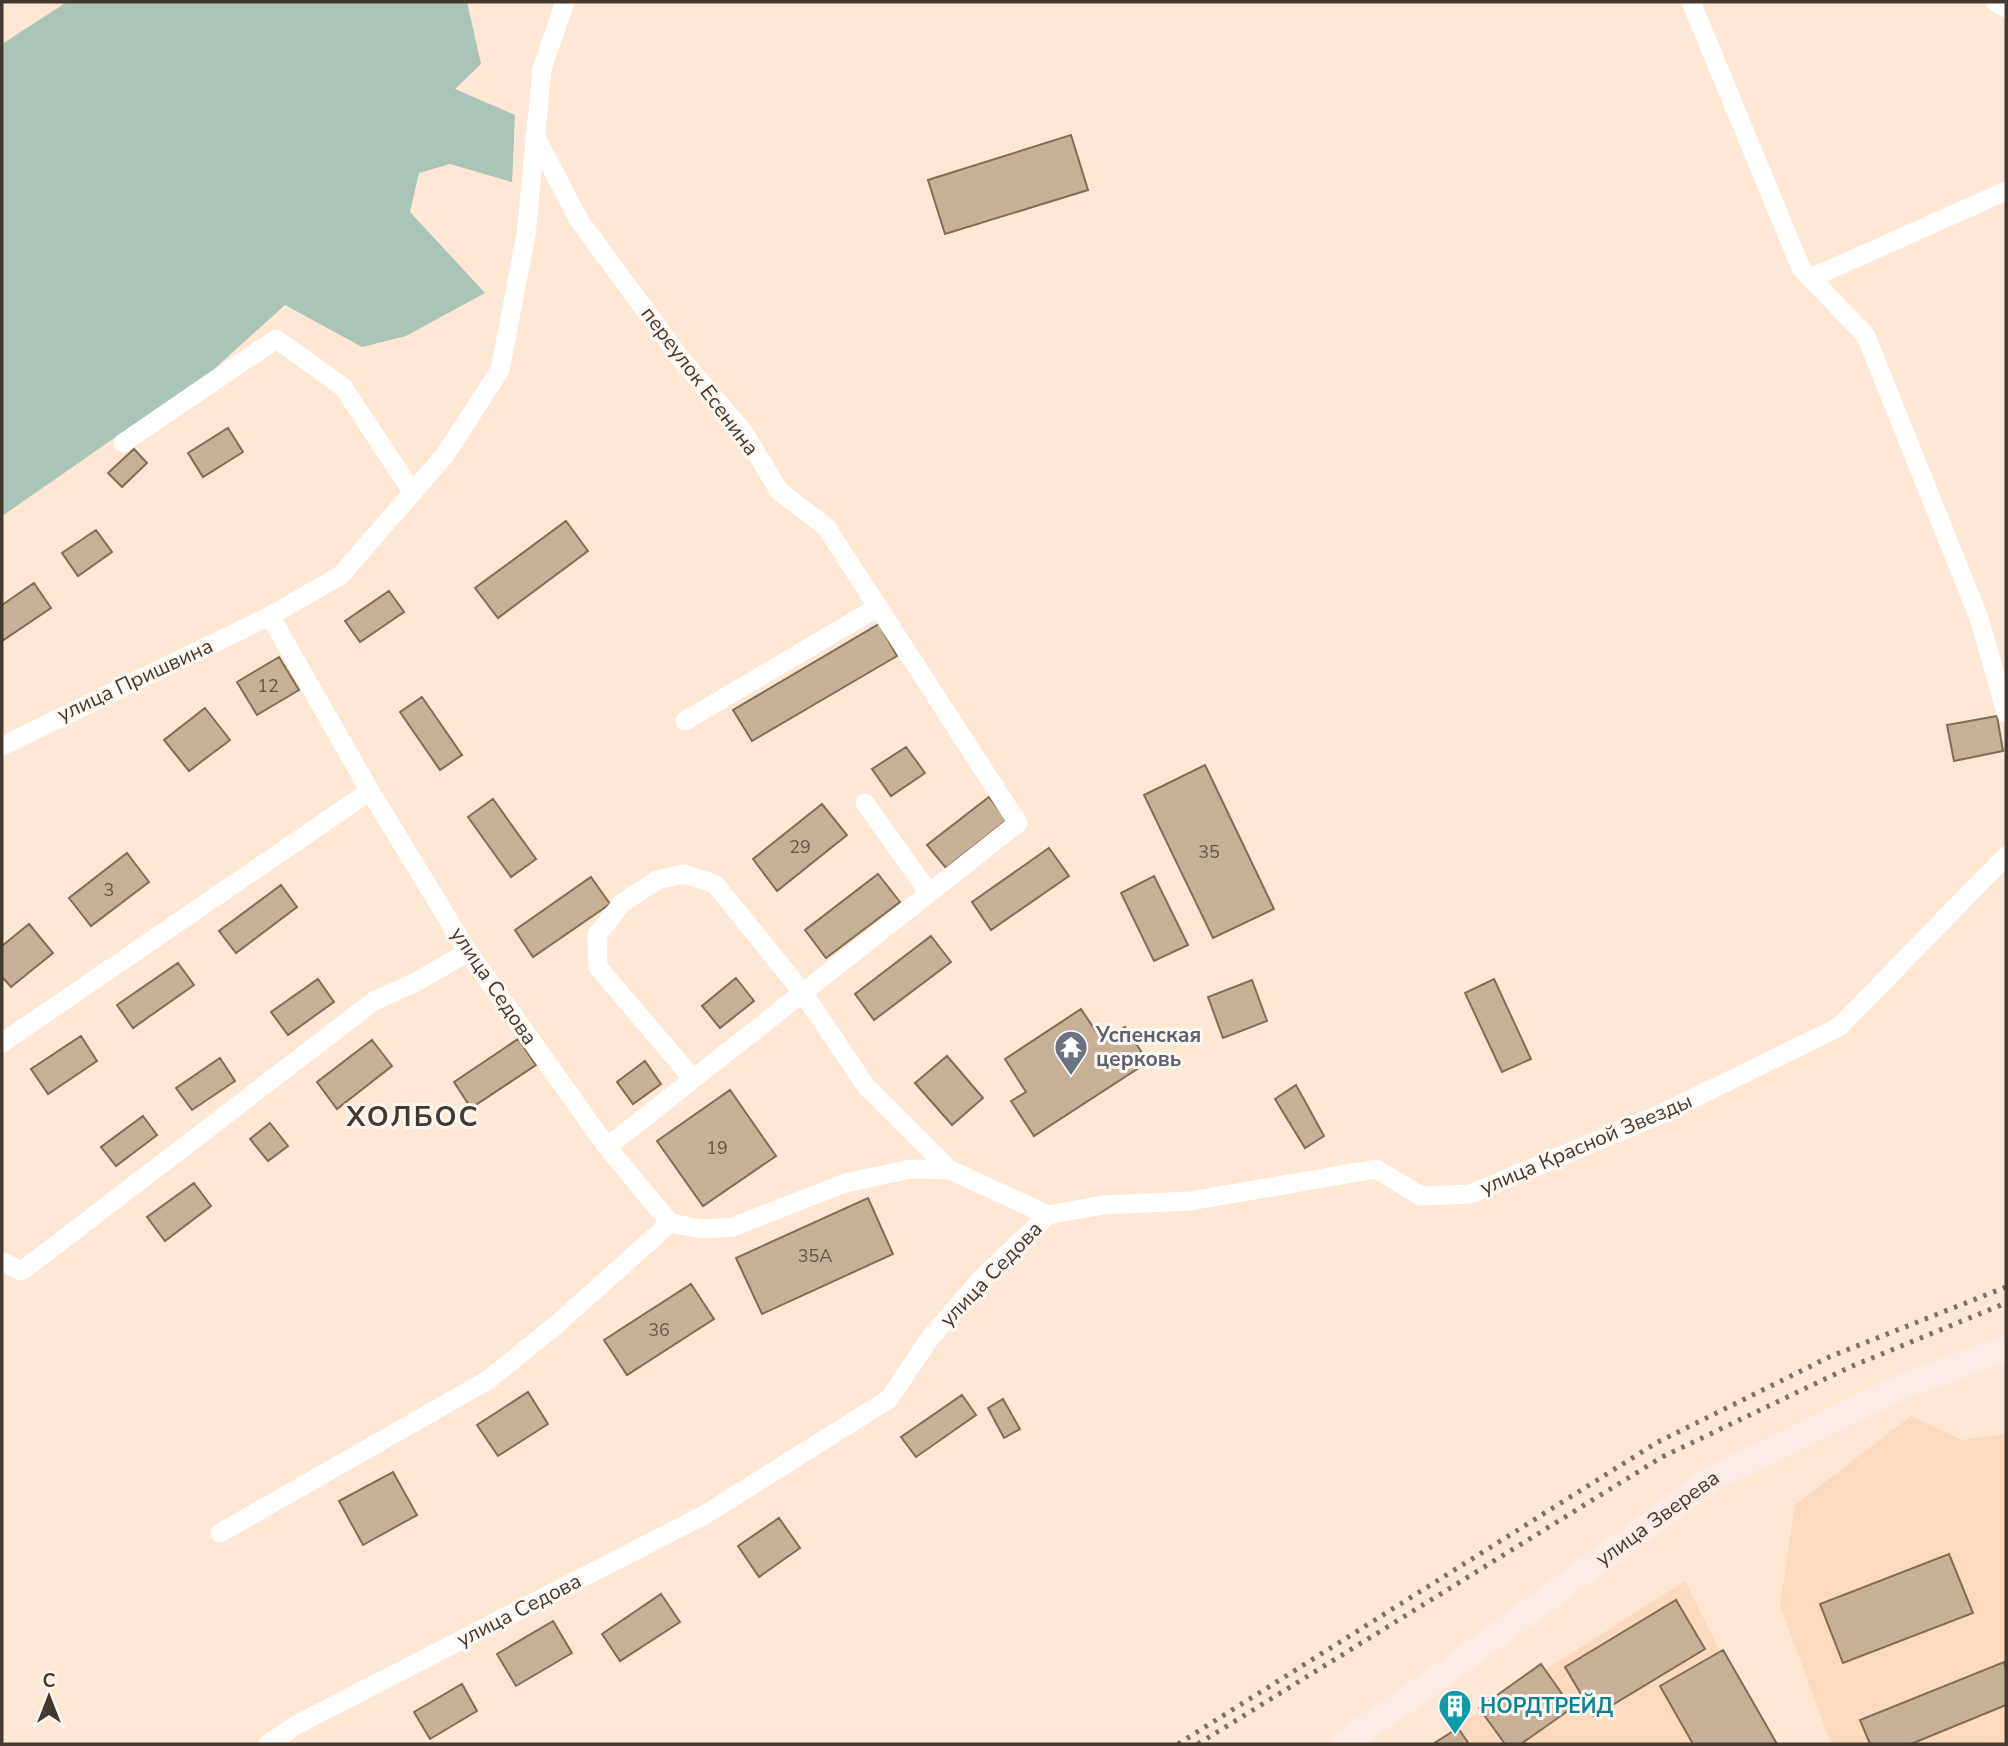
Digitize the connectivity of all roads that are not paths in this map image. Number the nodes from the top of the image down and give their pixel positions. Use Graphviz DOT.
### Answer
graph roads {
  1 [pos="565,2"];
  2 [pos="1691,2"];
  3 [pos="1995,2"];
  4 [pos="2006,8"];
  5 [pos="535,136"];
  6 [pos="2006,191"];
  7 [pos="1811,278"];
  8 [pos="123,443"];
  9 [pos="412,493"];
  10 [pos="878,607"];
  11 [pos="270,616"];
  12 [pos="2006,713"];
  13 [pos="685,721"];
  14 [pos="2,746"];
  15 [pos="370,790"];
  16 [pos="865,803"];
  17 [pos="2006,856"];
  18 [pos="929,893"];
  19 [pos="468,952"];
  20 [pos="803,993"];
  21 [pos="2,1043"];
  22 [pos="693,1079"];
  23 [pos="607,1147"];
  24 [pos="950,1170"];
  25 [pos="1048,1215"];
  26 [pos="670,1223"];
  27 [pos="2,1262"];
  28 [pos="2006,1349"];
  29 [pos="220,1533"];
  30 [pos="268,1744"];
  31 [pos="1342,1744"];
  1 -- 5 [label="street, улица Пришвина"];
  2 -- 7 [label="street"];
  3 -- 4 [label="street"];
  5 -- 9 [label="street, улица Пришвина"];
  5 -- 10 [label="street, переулок Есенина"];
  6 -- 7 [label="street"];
  7 -- 12 [label="street"];
  8 -- 9 [label="street"];
  9 -- 11 [label="street, улица Пришвина"];
  10 -- 13 [label="street"];
  10 -- 18 [label="street, переулок Есенина"];
  11 -- 14 [label="street, улица Пришвина"];
  11 -- 15 [label="street, улица Седова"];
  15 -- 19 [label="street, улица Седова"];
  15 -- 21 [label="street"];
  16 -- 18 [label="street"];
  17 -- 25 [label="street, улица Красной Звезды"];
  18 -- 20 [label="street"];
  19 -- 23 [label="street, улица Седова"];
  19 -- 27 [label="street"];
  20 -- 22 [label="street"];
  20 -- 22 [label="street"];
  20 -- 24 [label="street"];
  22 -- 23 [label="street"];
  23 -- 26 [label="street, улица Седова"];
  24 -- 25 [label="street, улица Седова"];
  24 -- 26 [label="street, улица Седова"];
  25 -- 30 [label="street, улица Седова"];
  26 -- 29 [label="street"];
  28 -- 31 [label="main road, улица Зверева"];
}
